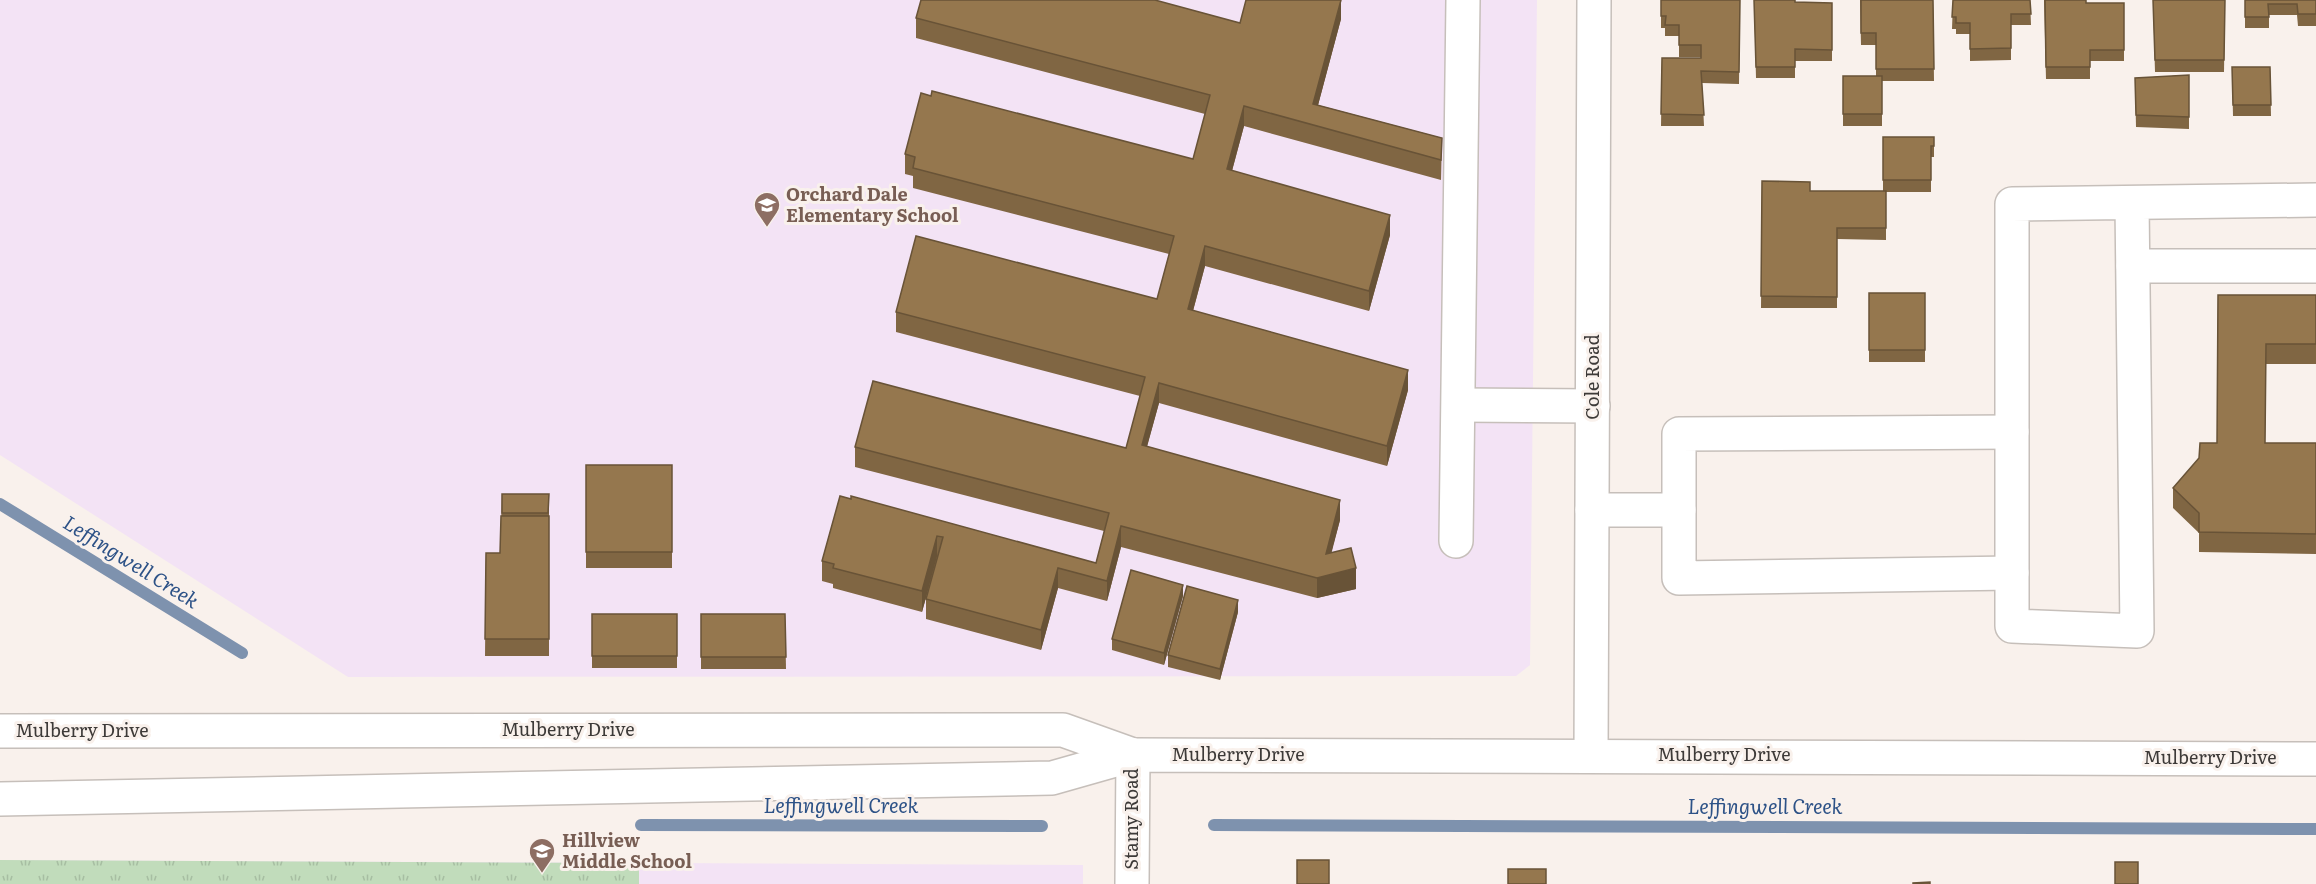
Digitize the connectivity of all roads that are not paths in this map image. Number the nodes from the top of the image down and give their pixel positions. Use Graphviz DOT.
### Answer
graph roads {
  1 [pos="1463,0"];
  2 [pos="1594,0"];
  3 [pos="2316,200"];
  4 [pos="2132,203"];
  5 [pos="2133,266"];
  6 [pos="2316,266"];
  7 [pos="1459,405"];
  8 [pos="1593,406"];
  9 [pos="2012,432"];
  10 [pos="1592,510"];
  11 [pos="1679,510"];
  12 [pos="1456,541"];
  13 [pos="2012,573"];
  14 [pos="0,731"];
  15 [pos="1132,755"];
  16 [pos="1591,755"];
  17 [pos="2316,759"];
  18 [pos="0,799"];
  19 [pos="1132,884"];
  1 -- 7 [label="street"];
  2 -- 8 [label="street, Cole Road"];
  3 -- 4 [label="street"];
  4 -- 5 [label="street"];
  4 -- 9 [label="street"];
  5 -- 6 [label="street"];
  5 -- 13 [label="street"];
  7 -- 8 [label="street"];
  7 -- 12 [label="street"];
  8 -- 10 [label="street, Cole Road"];
  9 -- 11 [label="street"];
  9 -- 13 [label="street"];
  10 -- 11 [label="street"];
  10 -- 16 [label="street, Cole Road"];
  11 -- 13 [label="street"];
  14 -- 15 [label="street, Mulberry Drive"];
  15 -- 16 [label="street, Mulberry Drive"];
  15 -- 18 [label="street, Mulberry Drive"];
  15 -- 19 [label="street, Stamy Road"];
  16 -- 17 [label="street, Mulberry Drive"];
}
